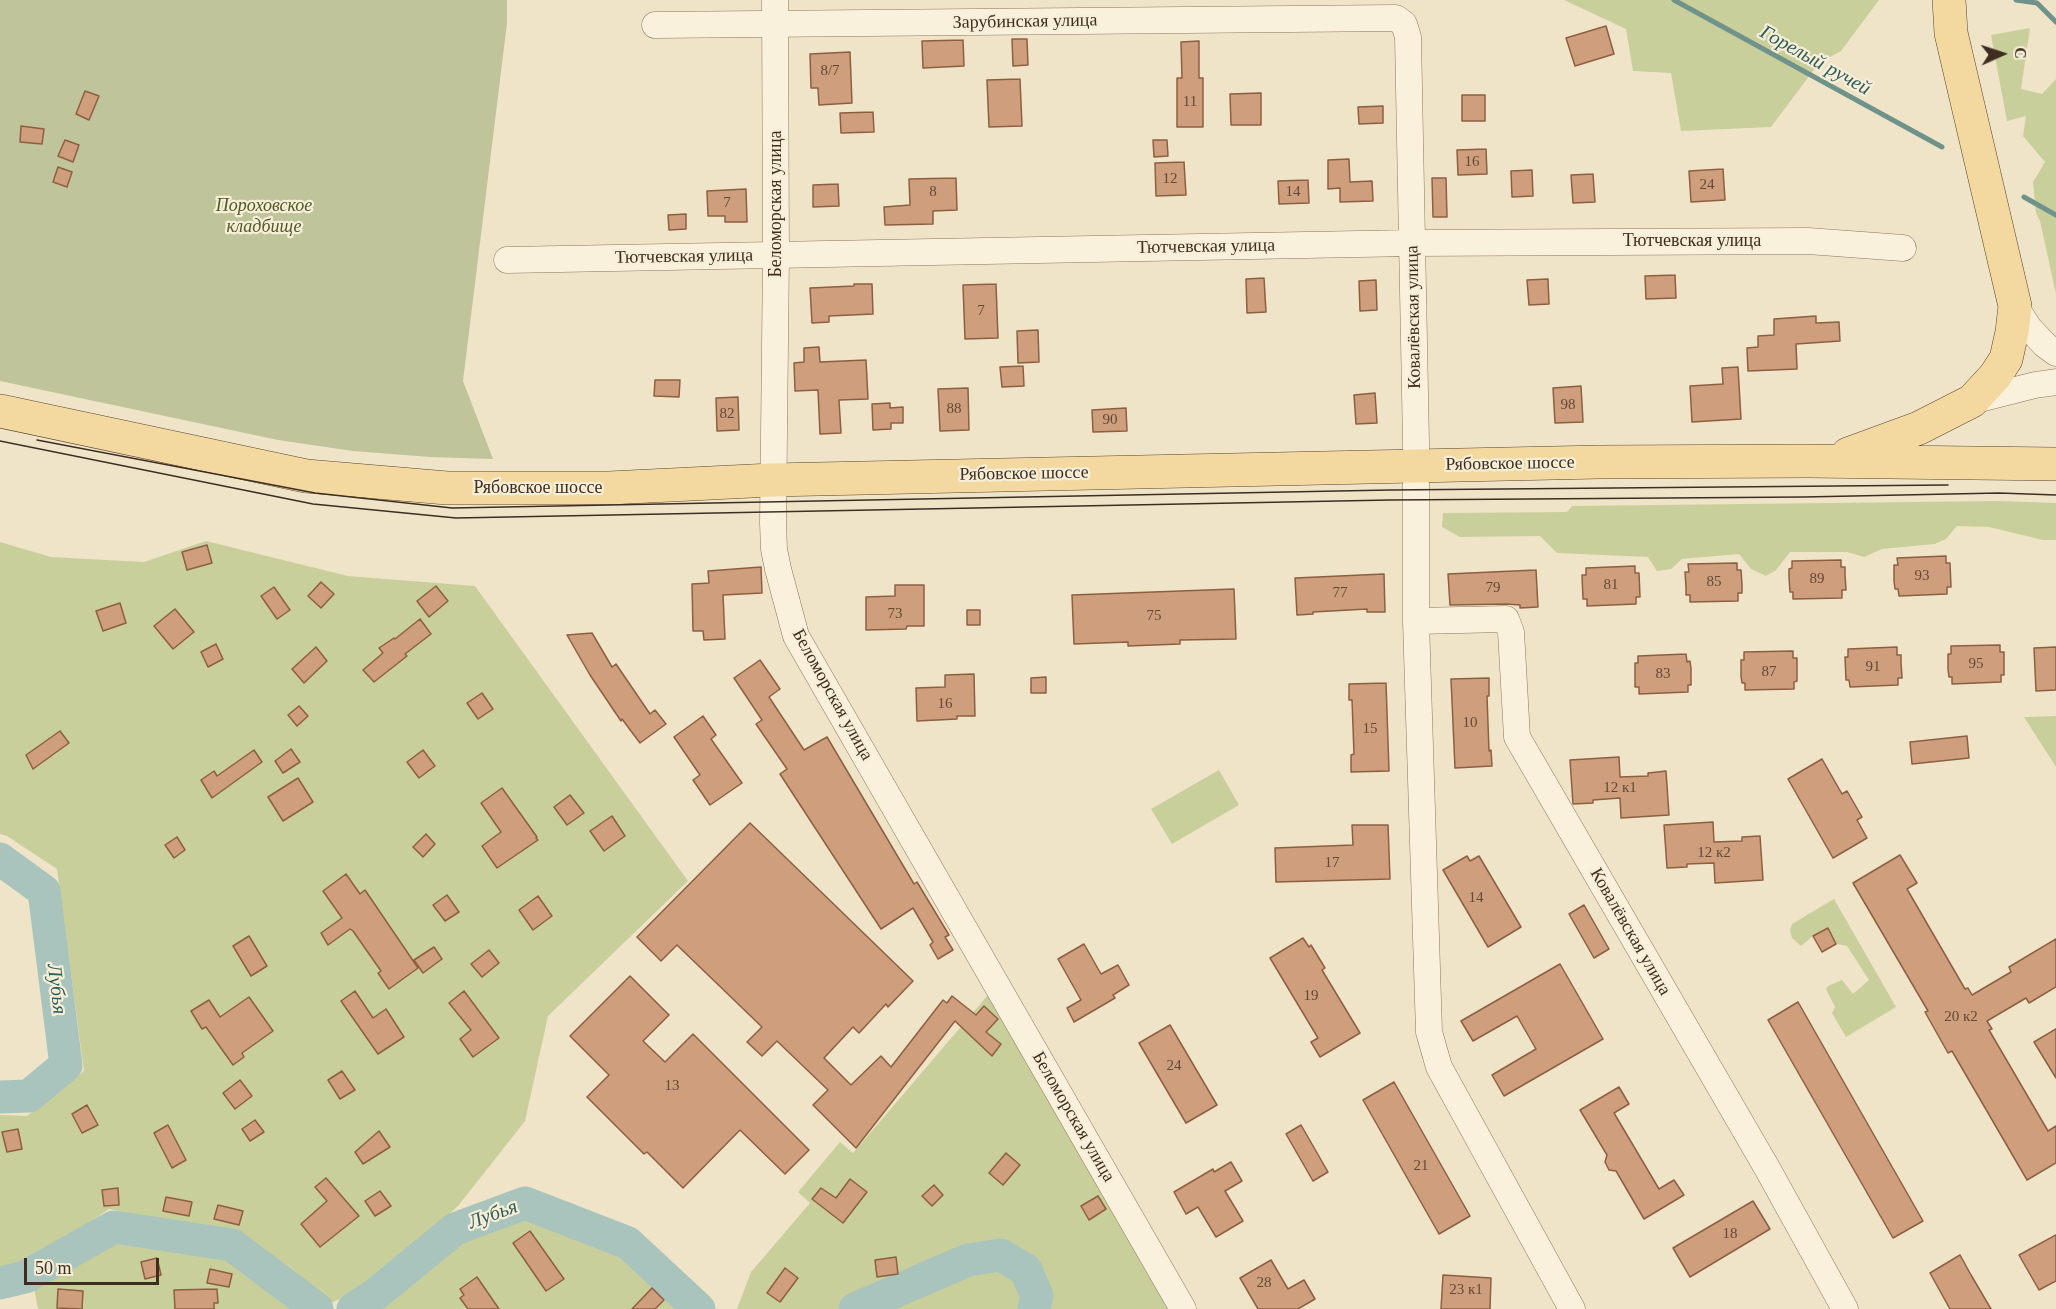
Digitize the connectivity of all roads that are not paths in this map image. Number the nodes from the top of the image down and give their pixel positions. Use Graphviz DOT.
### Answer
graph roads {
  1 [pos="1949,0"];
  2 [pos="776,12"];
  3 [pos="1396,18"];
  4 [pos="655,25"];
  5 [pos="1412,243"];
  6 [pos="1904,248"];
  7 [pos="776,255"];
  8 [pos="507,261"];
  9 [pos="2015,306"];
  10 [pos="2056,353"];
  11 [pos="2056,382"];
  12 [pos="1972,401"];
  13 [pos="0,411"];
  14 [pos="1808,461"];
  15 [pos="2056,465"];
  16 [pos="1416,466"];
  17 [pos="772,480"];
  18 [pos="1416,621"];
  19 [pos="1183,1309"];
  20 [pos="1572,1309"];
  21 [pos="1845,1309"];
  1 -- 9 [label="main road"];
  2 -- 3 [label="street, Зарубинская улица"];
  2 -- 4 [label="street, Зарубинская улица"];
  2 -- 7 [label="street, Беломорская улица"];
  3 -- 5 [label="street, Ковалёвская улица"];
  5 -- 6 [label="street, Тютчевская улица"];
  5 -- 7 [label="street, Тютчевская улица"];
  5 -- 16 [label="street, Ковалёвская улица"];
  7 -- 8 [label="street, Тютчевская улица"];
  7 -- 17 [label="street, Беломорская улица"];
  9 -- 10 [label="street"];
  9 -- 12 [label="main road"];
  11 -- 12 [label="street"];
  12 -- 14 [label="main road"];
  13 -- 17 [label="main road, Рябовское шоссе"];
  14 -- 15 [label="main road, Рябовское шоссе"];
  14 -- 16 [label="main road, Рябовское шоссе"];
  16 -- 17 [label="main road, Рябовское шоссе"];
  16 -- 18 [label="street, Ковалёвская улица"];
  17 -- 19 [label="street, Беломорская улица"];
  18 -- 20 [label="street, Ковалёвская улица"];
  18 -- 21 [label="street, Ковалёвская улица"];
}
